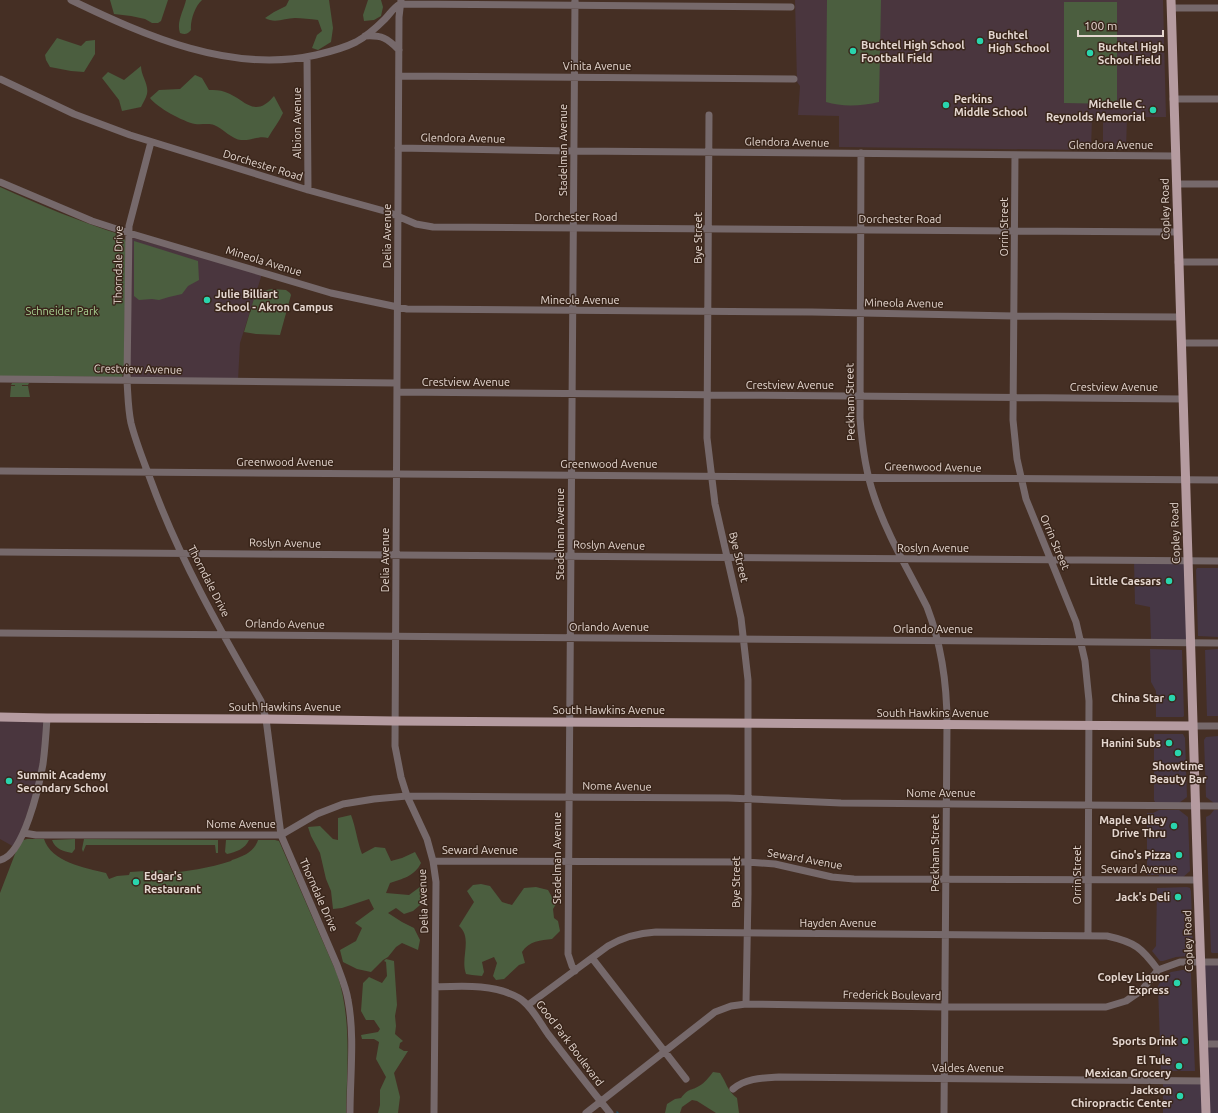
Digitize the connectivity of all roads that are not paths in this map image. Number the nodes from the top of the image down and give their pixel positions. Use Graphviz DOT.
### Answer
graph roads {
  1 [pos="71,0"];
  2 [pos="400,2"];
  3 [pos="575,3"];
  4 [pos="1171,4"];
  5 [pos="791,8"];
  6 [pos="1218,8"];
  7 [pos="364,36"];
  8 [pos="399,50"];
  9 [pos="307,57"];
  10 [pos="399,76"];
  11 [pos="574,77"];
  12 [pos="0,79"];
  13 [pos="794,79"];
  14 [pos="1174,99"];
  15 [pos="1218,99"];
  16 [pos="709,115"];
  17 [pos="151,142"];
  18 [pos="398,148"];
  19 [pos="573,151"];
  20 [pos="709,152"];
  21 [pos="861,153"];
  22 [pos="1015,155"];
  23 [pos="1175,156"];
  24 [pos="0,182"];
  25 [pos="1177,184"];
  26 [pos="1218,184"];
  27 [pos="308,190"];
  28 [pos="398,216"];
  29 [pos="574,228"];
  30 [pos="709,229"];
  31 [pos="860,230"];
  32 [pos="1015,231"];
  33 [pos="1178,232"];
  34 [pos="129,233"];
  35 [pos="1178,262"];
  36 [pos="1218,262"];
  37 [pos="397,308"];
  38 [pos="573,311"];
  39 [pos="708,312"];
  40 [pos="860,313"];
  41 [pos="1014,316"];
  42 [pos="1180,317"];
  43 [pos="1181,343"];
  44 [pos="1218,343"];
  45 [pos="0,379"];
  46 [pos="127,381"];
  47 [pos="397,383"];
  48 [pos="397,392"];
  49 [pos="572,394"];
  50 [pos="707,395"];
  51 [pos="860,396"];
  52 [pos="1013,397"];
  53 [pos="1183,399"];
  54 [pos="0,471"];
  55 [pos="148,472"];
  56 [pos="396,474"];
  57 [pos="571,475"];
  58 [pos="711,476"];
  59 [pos="868,477"];
  60 [pos="1021,479"];
  61 [pos="1185,480"];
  62 [pos="1218,480"];
  63 [pos="0,552"];
  64 [pos="182,554"];
  65 [pos="396,555"];
  66 [pos="570,556"];
  67 [pos="728,557"];
  68 [pos="903,559"];
  69 [pos="1051,560"];
  70 [pos="1188,561"];
  71 [pos="1218,561"];
  72 [pos="0,633"];
  73 [pos="224,634"];
  74 [pos="395,636"];
  75 [pos="570,637"];
  76 [pos="744,639"];
  77 [pos="938,641"];
  78 [pos="1081,641"];
  79 [pos="1190,642"];
  80 [pos="1218,643"];
  81 [pos="0,717"];
  82 [pos="47,718"];
  83 [pos="266,718"];
  84 [pos="394,721"];
  85 [pos="570,722"];
  86 [pos="748,723"];
  87 [pos="947,724"];
  88 [pos="1089,725"];
  89 [pos="1193,726"];
  90 [pos="1218,726"];
  91 [pos="407,796"];
  92 [pos="568,796"];
  93 [pos="748,798"];
  94 [pos="946,804"];
  95 [pos="1088,805"];
  96 [pos="1196,806"];
  97 [pos="1218,806"];
  98 [pos="24,833"];
  99 [pos="280,835"];
  100 [pos="0,860"];
  101 [pos="433,861"];
  102 [pos="568,861"];
  103 [pos="747,862"];
  104 [pos="946,879"];
  105 [pos="1088,880"];
  106 [pos="1198,880"];
  107 [pos="747,933"];
  108 [pos="945,935"];
  109 [pos="1088,935"];
  110 [pos="592,958"];
  111 [pos="1218,962"];
  112 [pos="1200,963"];
  113 [pos="1158,970"];
  114 [pos="575,971"];
  115 [pos="436,987"];
  116 [pos="746,1004"];
  117 [pos="528,1005"];
  118 [pos="944,1007"];
  119 [pos="1204,1044"];
  120 [pos="1218,1044"];
  121 [pos="665,1051"];
  122 [pos="944,1079"];
  123 [pos="686,1080"];
  124 [pos="1205,1081"];
  125 [pos="733,1089"];
  126 [pos="601,1101"];
  127 [pos="350,1113"];
  128 [pos="434,1113"];
  129 [pos="586,1113"];
  130 [pos="610,1113"];
  131 [pos="944,1113"];
  132 [pos="1206,1113"];
  1 -- 9 [label="street"];
  2 -- 3 [label="street"];
  2 -- 7 [label="street"];
  2 -- 8 [label="street, Delia Avenue"];
  3 -- 5 [label="street"];
  3 -- 11 [label="street, Stadelman Avenue"];
  4 -- 6 [label="street"];
  4 -- 14 [label="main road, Copley Road"];
  7 -- 8 [label="street"];
  7 -- 9 [label="street"];
  8 -- 10 [label="street, Delia Avenue"];
  9 -- 27 [label="street, Albion Avenue"];
  10 -- 11 [label="street, Vinita Avenue"];
  10 -- 18 [label="street, Delia Avenue"];
  11 -- 13 [label="street, Vinita Avenue"];
  11 -- 19 [label="street, Stadelman Avenue"];
  12 -- 17 [label="street, Dorchester Road"];
  14 -- 15 [label="street"];
  14 -- 23 [label="main road, Copley Road"];
  16 -- 20 [label="street, Bye Street"];
  17 -- 27 [label="street, Dorchester Road"];
  17 -- 34 [label="street, Thorndale Drive"];
  18 -- 19 [label="street, Glendora Avenue"];
  18 -- 28 [label="street, Delia Avenue"];
  19 -- 20 [label="street, Glendora Avenue"];
  19 -- 29 [label="street, Stadelman Avenue"];
  20 -- 21 [label="street, Glendora Avenue"];
  20 -- 30 [label="street, Bye Street"];
  21 -- 22 [label="street, Glendora Avenue"];
  21 -- 31 [label="street, Peckham Street"];
  22 -- 23 [label="street, Glendora Avenue"];
  22 -- 32 [label="street, Orrin Street"];
  23 -- 25 [label="main road, Copley Road"];
  24 -- 34 [label="street, Mineola Avenue"];
  25 -- 26 [label="street"];
  25 -- 33 [label="main road, Copley Road"];
  27 -- 28 [label="street, Dorchester Road"];
  28 -- 29 [label="street, Dorchester Road"];
  28 -- 37 [label="street, Delia Avenue"];
  29 -- 30 [label="street, Dorchester Road"];
  29 -- 38 [label="street, Stadelman Avenue"];
  30 -- 31 [label="street, Dorchester Road"];
  30 -- 39 [label="street, Bye Street"];
  31 -- 32 [label="street, Dorchester Road"];
  31 -- 40 [label="street, Peckham Street"];
  32 -- 33 [label="street, Dorchester Road"];
  32 -- 41 [label="street, Orrin Street"];
  33 -- 35 [label="main road, Copley Road"];
  34 -- 37 [label="street, Mineola Avenue"];
  34 -- 46 [label="street, Thorndale Drive"];
  35 -- 36 [label="street"];
  35 -- 42 [label="main road, Copley Road"];
  37 -- 38 [label="street, Mineola Avenue"];
  37 -- 47 [label="street, Delia Avenue"];
  38 -- 39 [label="street, Mineola Avenue"];
  38 -- 49 [label="street, Stadelman Avenue"];
  39 -- 40 [label="street, Mineola Avenue"];
  39 -- 50 [label="street, Bye Street"];
  40 -- 41 [label="street, Mineola Avenue"];
  40 -- 51 [label="street, Peckham Street"];
  41 -- 42 [label="street, Mineola Avenue"];
  41 -- 52 [label="street, Orrin Street"];
  42 -- 43 [label="main road, Copley Road"];
  43 -- 44 [label="street"];
  43 -- 53 [label="main road, Copley Road"];
  45 -- 46 [label="street, Crestview Avenue"];
  46 -- 47 [label="street, Crestview Avenue"];
  46 -- 55 [label="street, Thorndale Drive"];
  47 -- 48 [label="street, Delia Avenue"];
  48 -- 49 [label="street, Crestview Avenue"];
  48 -- 56 [label="street, Delia Avenue"];
  49 -- 50 [label="street, Crestview Avenue"];
  49 -- 57 [label="street, Stadelman Avenue"];
  50 -- 51 [label="street, Crestview Avenue"];
  50 -- 58 [label="street, Bye Street"];
  51 -- 52 [label="street, Crestview Avenue"];
  51 -- 59 [label="street, Peckham Street"];
  52 -- 53 [label="street, Crestview Avenue"];
  52 -- 60 [label="street, Orrin Street"];
  53 -- 61 [label="main road, Copley Road"];
  54 -- 55 [label="street, Greenwood Avenue"];
  55 -- 56 [label="street, Greenwood Avenue"];
  55 -- 64 [label="street, Thorndale Drive"];
  56 -- 57 [label="street, Greenwood Avenue"];
  56 -- 65 [label="street, Delia Avenue"];
  57 -- 58 [label="street, Greenwood Avenue"];
  57 -- 66 [label="street, Stadelman Avenue"];
  58 -- 59 [label="street, Greenwood Avenue"];
  58 -- 67 [label="street, Bye Street"];
  59 -- 60 [label="street, Greenwood Avenue"];
  59 -- 68 [label="street, Peckham Street"];
  60 -- 61 [label="street, Greenwood Avenue"];
  60 -- 69 [label="street, Orrin Street"];
  61 -- 62 [label="street, Greenwood Avenue"];
  61 -- 70 [label="main road, Copley Road"];
  63 -- 64 [label="street, Roslyn Avenue"];
  64 -- 65 [label="street, Roslyn Avenue"];
  64 -- 73 [label="street, Thorndale Drive"];
  65 -- 66 [label="street, Roslyn Avenue"];
  65 -- 74 [label="street, Delia Avenue"];
  66 -- 67 [label="street, Roslyn Avenue"];
  66 -- 75 [label="street, Stadelman Avenue"];
  67 -- 68 [label="street, Roslyn Avenue"];
  67 -- 76 [label="street, Bye Street"];
  68 -- 69 [label="street, Roslyn Avenue"];
  68 -- 77 [label="street, Peckham Street"];
  69 -- 70 [label="street, Roslyn Avenue"];
  69 -- 78 [label="street, Orrin Street"];
  70 -- 71 [label="street, Roslyn Avenue"];
  70 -- 79 [label="main road, Copley Road"];
  72 -- 73 [label="street, Orlando Avenue"];
  73 -- 74 [label="street, Orlando Avenue"];
  73 -- 83 [label="street, Thorndale Drive"];
  74 -- 75 [label="street, Orlando Avenue"];
  74 -- 84 [label="street, Delia Avenue"];
  75 -- 76 [label="street, Orlando Avenue"];
  75 -- 85 [label="street, Stadelman Avenue"];
  76 -- 77 [label="street, Orlando Avenue"];
  76 -- 86 [label="street, Bye Street"];
  77 -- 78 [label="street, Orlando Avenue"];
  77 -- 87 [label="street, Peckham Street"];
  78 -- 79 [label="street, Orlando Avenue"];
  78 -- 88 [label="street, Orrin Street"];
  79 -- 80 [label="street, Orlando Avenue"];
  79 -- 89 [label="main road, Copley Road"];
  81 -- 82 [label="main road, South Hawkins Avenue"];
  82 -- 83 [label="main road, South Hawkins Avenue"];
  82 -- 98 [label="street"];
  83 -- 84 [label="main road, South Hawkins Avenue"];
  83 -- 99 [label="street, Thorndale Drive"];
  84 -- 85 [label="main road, South Hawkins Avenue"];
  84 -- 91 [label="street, Delia Avenue"];
  85 -- 86 [label="main road, South Hawkins Avenue"];
  85 -- 92 [label="street, Stadelman Avenue"];
  86 -- 87 [label="main road, South Hawkins Avenue"];
  86 -- 93 [label="street, Bye Street"];
  87 -- 88 [label="main road, South Hawkins Avenue"];
  87 -- 94 [label="street, Peckham Street"];
  88 -- 89 [label="main road, South Hawkins Avenue"];
  88 -- 95 [label="street, Orrin Street"];
  89 -- 90 [label="street, South Hawkins Avenue"];
  89 -- 96 [label="main road, Copley Road"];
  91 -- 92 [label="street, Nome Avenue"];
  91 -- 99 [label="street, Nome Avenue"];
  91 -- 101 [label="street, Delia Avenue"];
  92 -- 93 [label="street, Nome Avenue"];
  92 -- 102 [label="street, Stadelman Avenue"];
  93 -- 94 [label="street, Nome Avenue"];
  93 -- 103 [label="street, Bye Street"];
  94 -- 95 [label="street, Nome Avenue"];
  94 -- 104 [label="street, Peckham Street"];
  95 -- 96 [label="street, Nome Avenue"];
  95 -- 105 [label="street, Orrin Street"];
  96 -- 97 [label="street, Nome Avenue"];
  96 -- 106 [label="main road, Copley Road"];
  98 -- 99 [label="street, Nome Avenue"];
  98 -- 100 [label="street"];
  99 -- 127 [label="street, Thorndale Drive"];
  101 -- 102 [label="street, Seward Avenue"];
  101 -- 115 [label="street, Delia Avenue"];
  102 -- 103 [label="street, Seward Avenue"];
  102 -- 114 [label="street, Stadelman Avenue"];
  103 -- 104 [label="street, Seward Avenue"];
  103 -- 107 [label="street, Bye Street"];
  104 -- 105 [label="street, Seward Avenue"];
  104 -- 108 [label="street, Peckham Street"];
  105 -- 106 [label="street, Seward Avenue"];
  105 -- 109 [label="street, Orrin Street"];
  106 -- 112 [label="main road, Copley Road"];
  107 -- 108 [label="street, Hayden Avenue"];
  107 -- 110 [label="street, Hayden Avenue"];
  107 -- 116 [label="street, Bye Street"];
  108 -- 109 [label="street, Hayden Avenue"];
  108 -- 118 [label="street, Peckham Street"];
  109 -- 113 [label="street, Hayden Avenue"];
  110 -- 114 [label="street, Hayden Avenue"];
  110 -- 121 [label="street"];
  111 -- 112 [label="street"];
  112 -- 113 [label="street"];
  112 -- 119 [label="main road, Copley Road"];
  113 -- 118 [label="street, Frederick Boulevard"];
  114 -- 117 [label="street, Hayden Avenue"];
  115 -- 117 [label="street, Good Park Boulevard"];
  115 -- 128 [label="street, Delia Avenue"];
  116 -- 118 [label="street, Frederick Boulevard"];
  116 -- 121 [label="street, Frederick Boulevard"];
  117 -- 126 [label="street, Good Park Boulevard"];
  118 -- 122 [label="street, Peckham Street"];
  119 -- 120 [label="street"];
  119 -- 124 [label="main road, Copley Road"];
  121 -- 123 [label="street"];
  121 -- 126 [label="street, Frederick Boulevard"];
  122 -- 124 [label="street, Valdes Avenue"];
  122 -- 125 [label="street, Valdes Avenue"];
  122 -- 131 [label="street, Peckham Street"];
  124 -- 132 [label="main road, Copley Road"];
  126 -- 129 [label="street, Frederick Boulevard"];
  126 -- 130 [label="street, Good Park Boulevard"];
}
